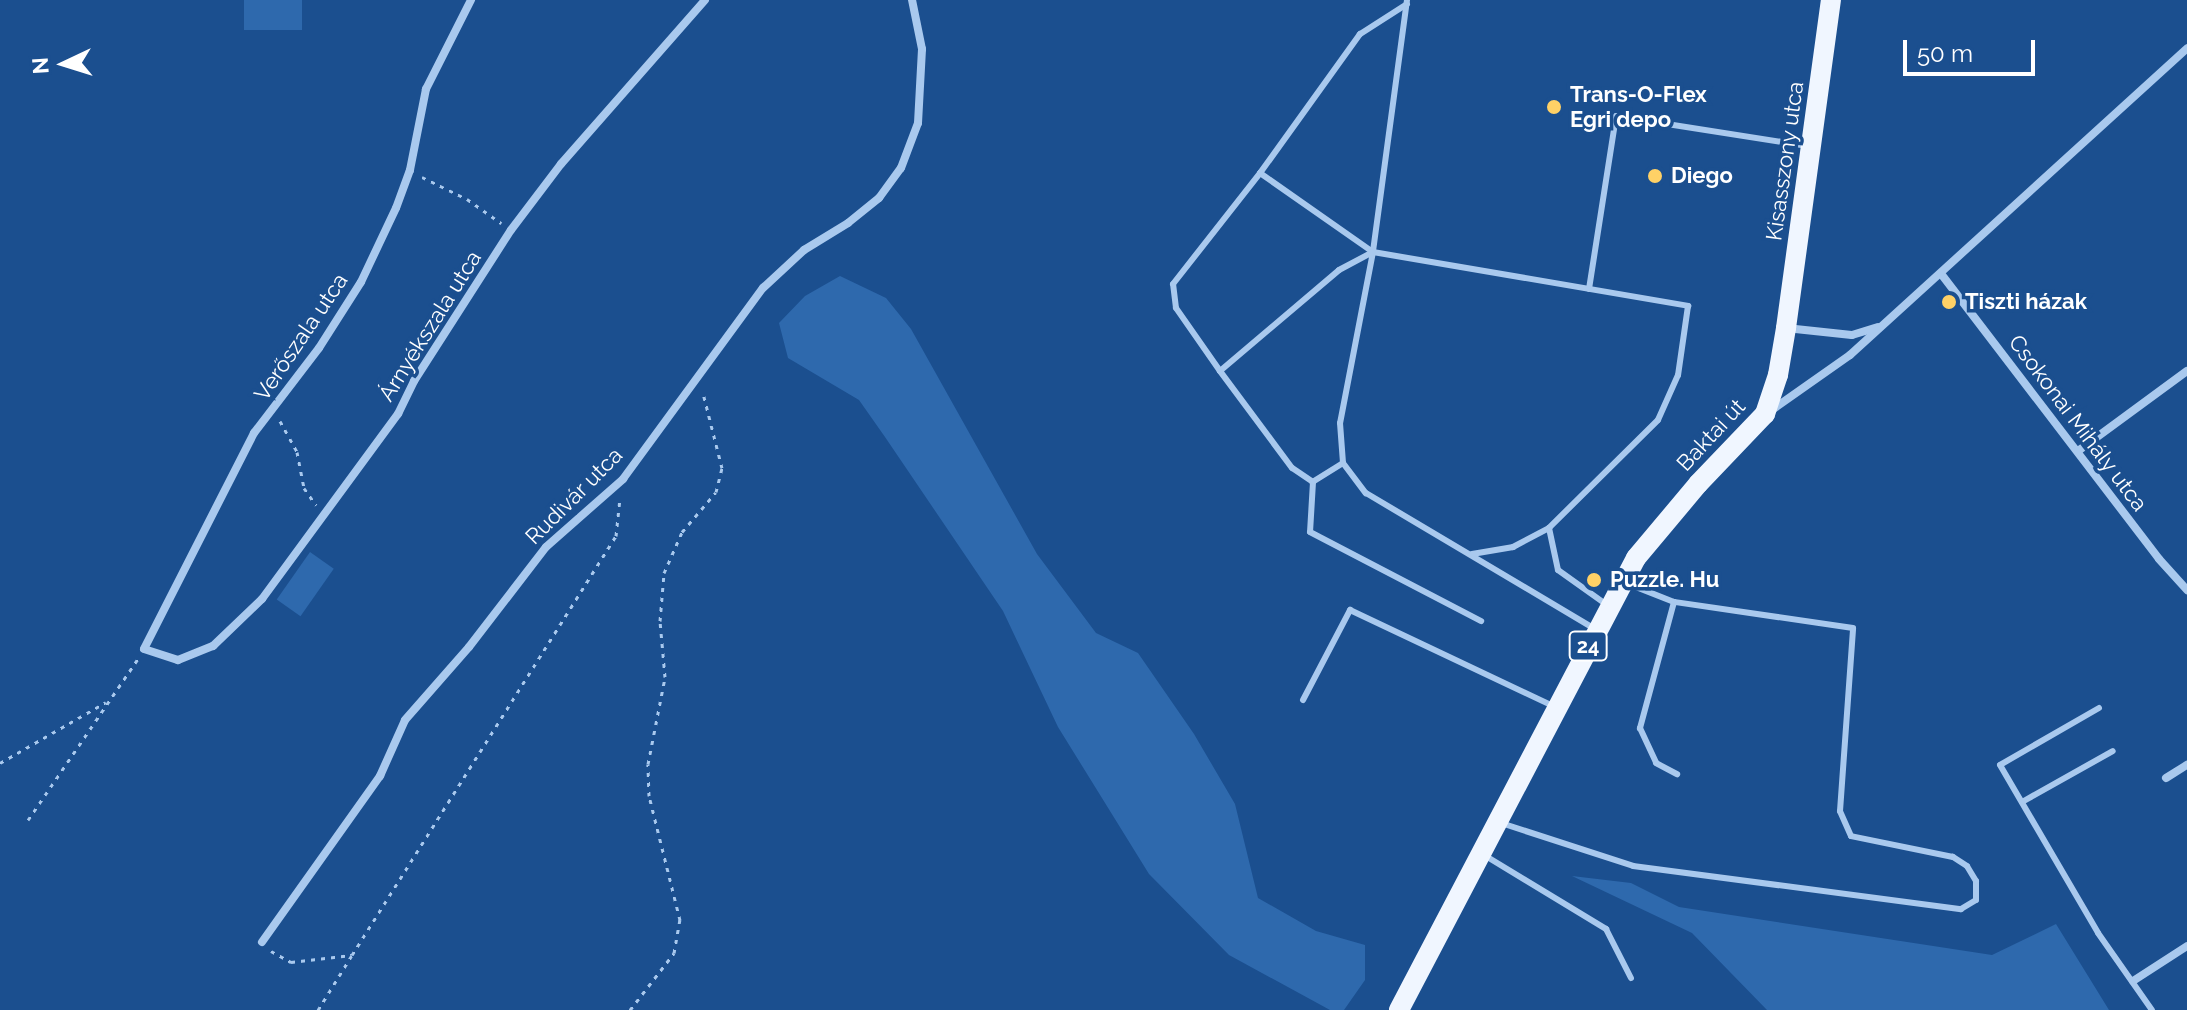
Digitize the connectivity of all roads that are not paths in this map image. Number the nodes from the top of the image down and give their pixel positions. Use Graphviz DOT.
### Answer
graph roads {
  1 [pos="471,0"];
  2 [pos="705,0"];
  3 [pos="912,0"];
  4 [pos="1831,0"];
  5 [pos="1407,2"];
  6 [pos="2187,48"];
  7 [pos="1811,146"];
  8 [pos="1260,173"];
  9 [pos="1373,252"];
  10 [pos="1942,275"];
  11 [pos="1589,289"];
  12 [pos="1883,325"];
  13 [pos="1786,328"];
  14 [pos="1220,371"];
  15 [pos="2187,371"];
  16 [pos="1765,414"];
  17 [pos="2078,451"];
  18 [pos="1343,463"];
  19 [pos="1313,482"];
  20 [pos="1549,528"];
  21 [pos="1472,554"];
  22 [pos="1623,582"];
  23 [pos="2187,590"];
  24 [pos="1674,602"];
  25 [pos="1609,607"];
  26 [pos="1481,621"];
  27 [pos="1597,630"];
  28 [pos="178,660"];
  29 [pos="1303,700"];
  30 [pos="1557,707"];
  31 [pos="2099,708"];
  32 [pos="2113,751"];
  33 [pos="2187,765"];
  34 [pos="1677,774"];
  35 [pos="2166,778"];
  36 [pos="2022,802"];
  37 [pos="1497,822"];
  38 [pos="1481,853"];
  39 [pos="262,942"];
  40 [pos="2187,946"];
  41 [pos="1631,978"];
  42 [pos="2133,981"];
  43 [pos="1399,1010"];
  44 [pos="2152,1010"];
  1 -- 28 [label="street, Verőszala utca"];
  2 -- 28 [label="street, Árnyékszala utca"];
  3 -- 39 [label="street, Rudivár utca"];
  4 -- 7 [label="main road, Kisasszony utca / 24"];
  5 -- 8 [label="lane"];
  5 -- 9 [label="lane"];
  6 -- 10 [label="street"];
  7 -- 11 [label="lane"];
  7 -- 13 [label="main road, Kisasszony utca / 24"];
  8 -- 9 [label="lane"];
  8 -- 14 [label="lane"];
  9 -- 11 [label="lane"];
  9 -- 14 [label="lane"];
  9 -- 18 [label="lane"];
  10 -- 12 [label="street"];
  10 -- 17 [label="street, Csokonai Mihály utca"];
  11 -- 20 [label="lane"];
  12 -- 13 [label="street"];
  12 -- 16 [label="street"];
  13 -- 16 [label="main road, Baktai út / 24"];
  14 -- 19 [label="lane"];
  15 -- 17 [label="street"];
  16 -- 22 [label="main road, Baktai út / 24"];
  17 -- 23 [label="street, Csokonai Mihály utca"];
  18 -- 19 [label="lane"];
  18 -- 21 [label="lane"];
  19 -- 26 [label="lane"];
  20 -- 21 [label="lane"];
  20 -- 25 [label="lane"];
  21 -- 27 [label="lane"];
  22 -- 24 [label="lane"];
  22 -- 25 [label="main road, Baktai út / 24"];
  24 -- 34 [label="lane"];
  24 -- 37 [label="lane"];
  25 -- 27 [label="main road, Baktai út / 24"];
  27 -- 30 [label="main road, Baktai út / 24"];
  29 -- 30 [label="lane"];
  30 -- 37 [label="main road, Baktai út / 24"];
  31 -- 36 [label="lane"];
  32 -- 36 [label="lane"];
  33 -- 35 [label="street"];
  36 -- 42 [label="lane"];
  37 -- 38 [label="main road, Baktai út / 24"];
  38 -- 41 [label="lane"];
  38 -- 43 [label="main road, Baktai út / 24"];
  40 -- 42 [label="street"];
  42 -- 44 [label="lane"];
}
